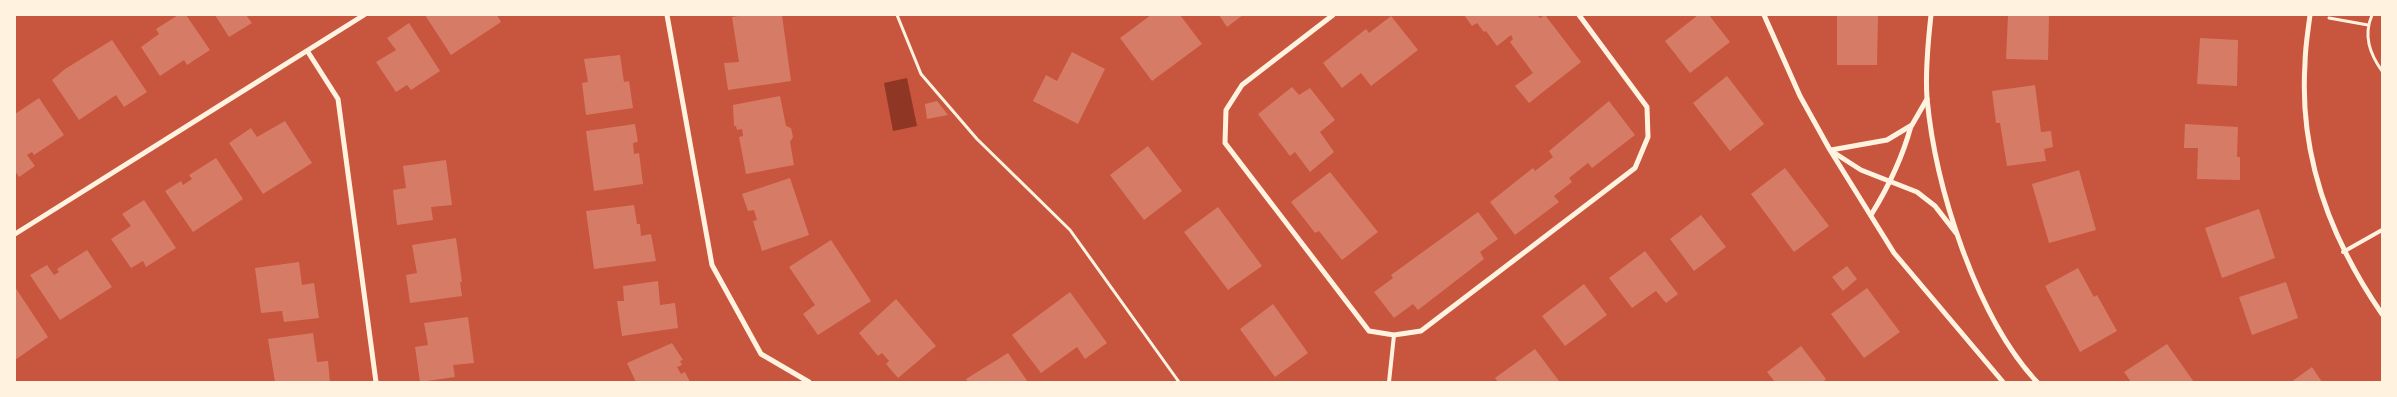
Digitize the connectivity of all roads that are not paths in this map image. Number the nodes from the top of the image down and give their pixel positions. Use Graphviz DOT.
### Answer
graph roads {
  1 [pos="364,15"];
  2 [pos="667,15"];
  3 [pos="1332,15"];
  4 [pos="1580,15"];
  5 [pos="1764,15"];
  6 [pos="1931,15"];
  7 [pos="2310,15"];
  8 [pos="308,52"];
  9 [pos="1927,98"];
  10 [pos="1912,125"];
  11 [pos="1830,150"];
  12 [pos="1891,182"];
  13 [pos="1871,215"];
  14 [pos="2382,230"];
  15 [pos="15,234"];
  16 [pos="1958,236"];
  17 [pos="2343,252"];
  18 [pos="2382,314"];
  19 [pos="1394,336"];
  20 [pos="376,382"];
  21 [pos="809,382"];
  22 [pos="1388,382"];
  23 [pos="2003,382"];
  24 [pos="2037,382"];
  1 -- 8 [label="street"];
  2 -- 21 [label="street"];
  3 -- 19 [label="street"];
  4 -- 19 [label="street"];
  5 -- 11 [label="street"];
  6 -- 9 [label="street"];
  7 -- 17 [label="street"];
  8 -- 15 [label="street"];
  8 -- 20 [label="street"];
  9 -- 10 [label="street"];
  9 -- 16 [label="street"];
  10 -- 11 [label="street"];
  10 -- 12 [label="street"];
  11 -- 12 [label="street"];
  11 -- 13 [label="street"];
  12 -- 13 [label="street"];
  12 -- 16 [label="street"];
  13 -- 23 [label="street"];
  14 -- 17 [label="lane"];
  16 -- 24 [label="street"];
  17 -- 18 [label="street"];
  19 -- 22 [label="lane"];
}
